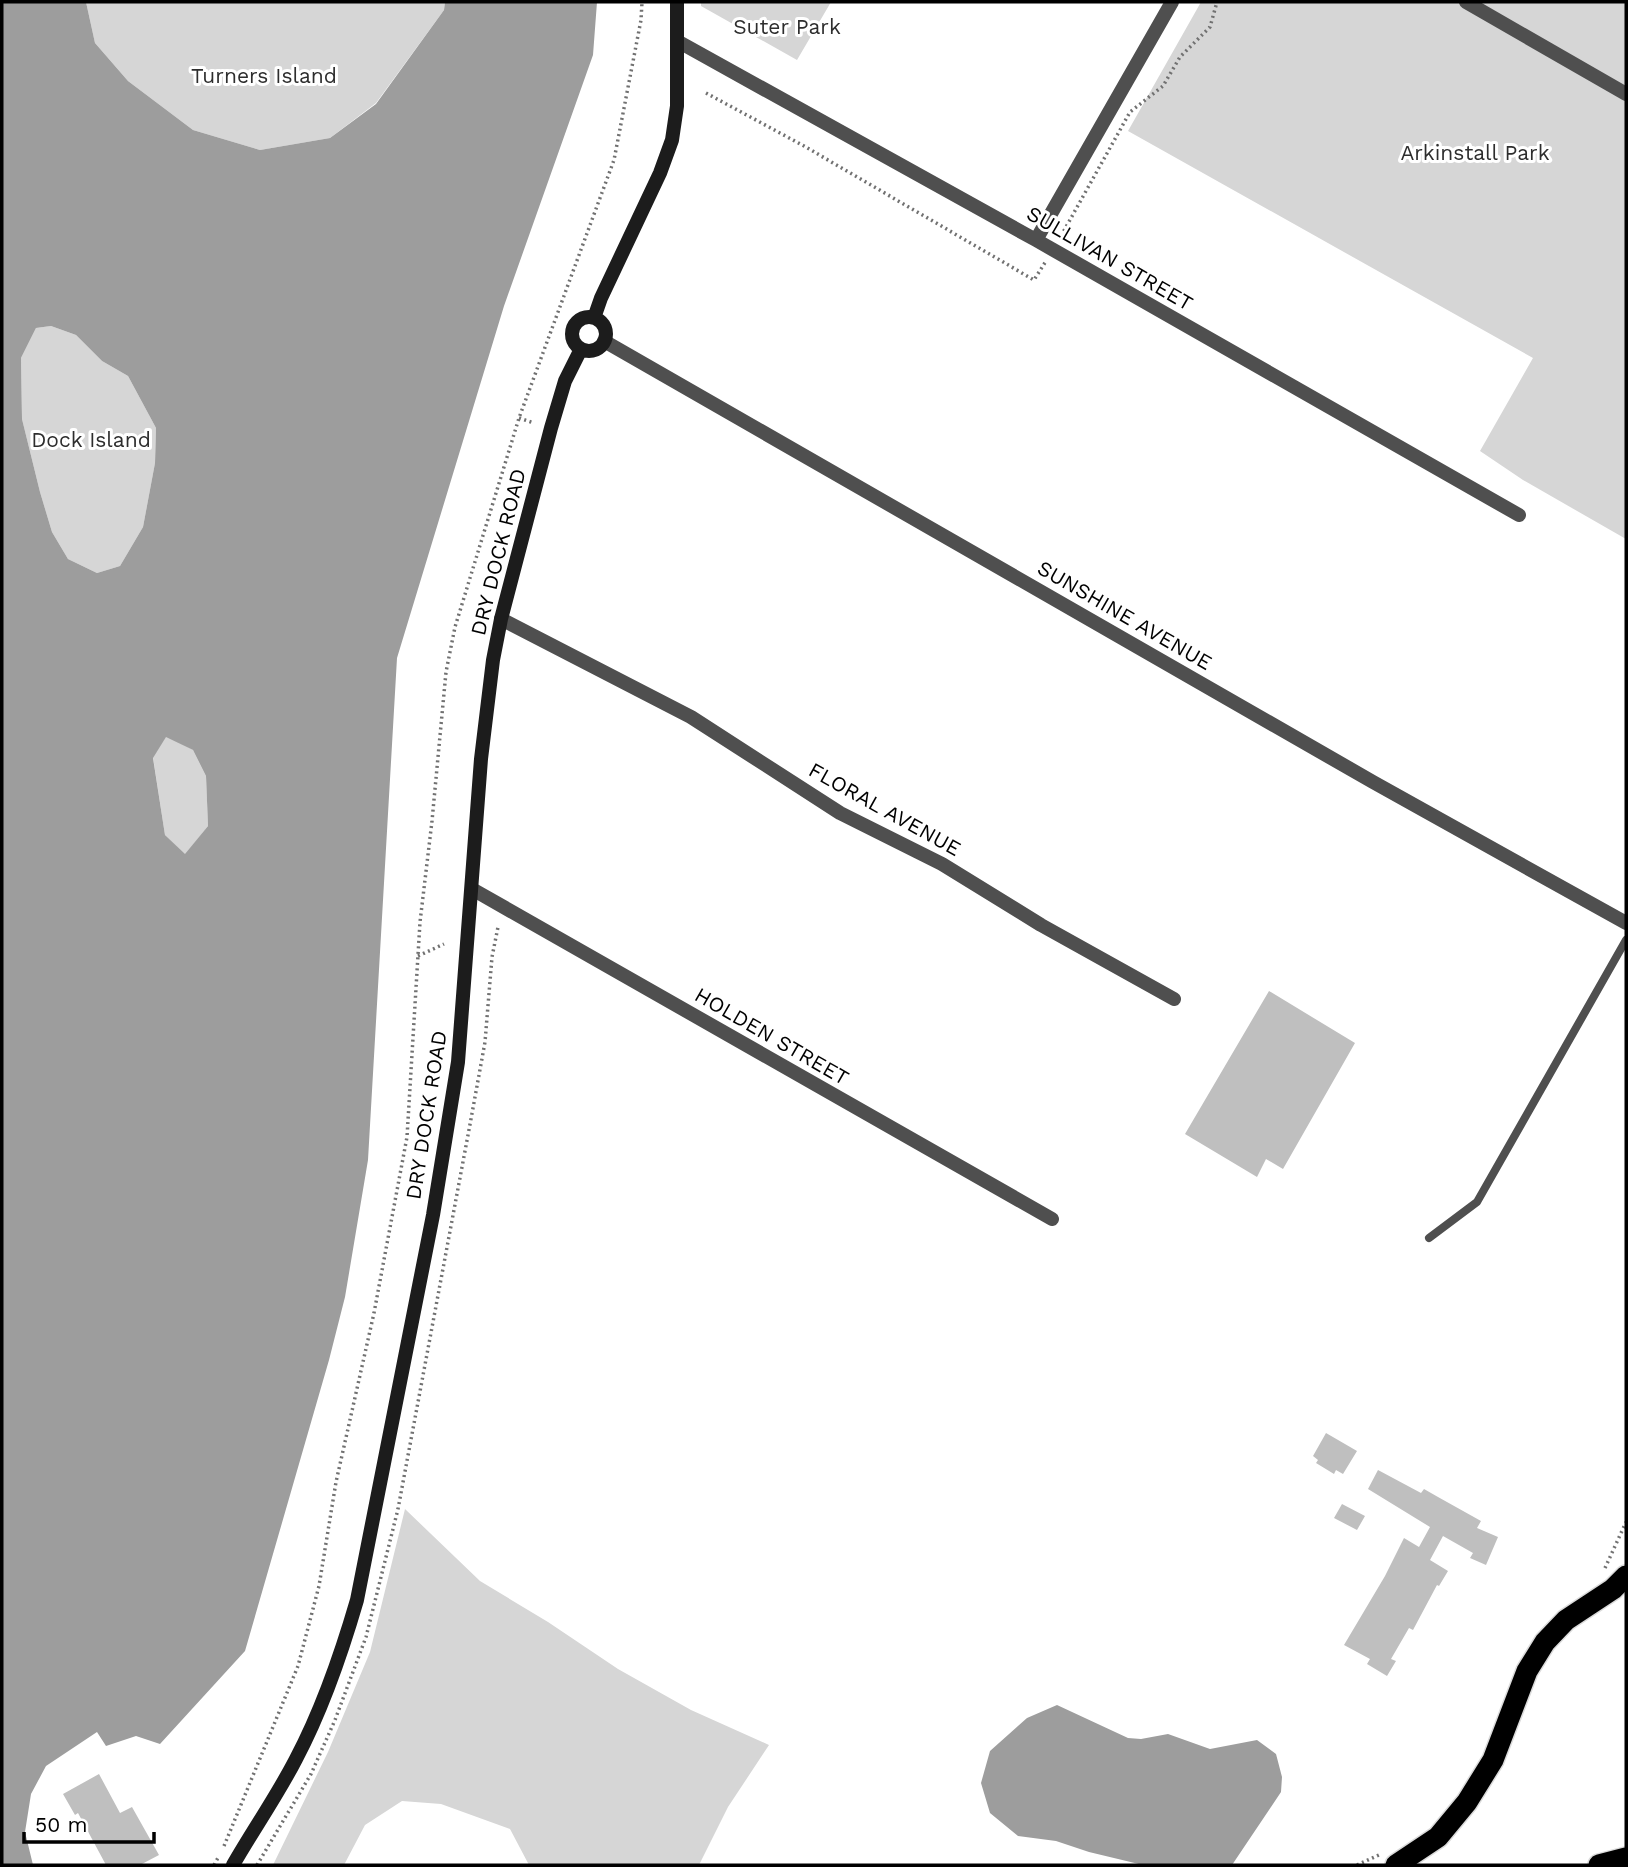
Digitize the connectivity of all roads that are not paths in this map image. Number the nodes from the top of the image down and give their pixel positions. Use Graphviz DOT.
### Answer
graph roads {
  1 [pos="677,2"];
  2 [pos="1172,2"];
  3 [pos="1466,2"];
  4 [pos="679,42"];
  5 [pos="1626,94"];
  6 [pos="1036,240"];
  7 [pos="594,318"];
  8 [pos="604,341"];
  9 [pos="581,349"];
  10 [pos="1519,515"];
  11 [pos="501,619"];
  12 [pos="472,889"];
  13 [pos="1626,923"];
  14 [pos="1626,940"];
  15 [pos="1174,999"];
  16 [pos="1052,1219"];
  17 [pos="1429,1238"];
  18 [pos="1626,1577"];
  19 [pos="1626,1858"];
  20 [pos="233,1865"];
  21 [pos="1396,1865"];
  22 [pos="1599,1865"];
  1 -- 4 [label="street"];
  2 -- 6 [label="street"];
  3 -- 5 [label="street"];
  4 -- 6 [label="street, SULLIVAN STREET"];
  4 -- 7 [label="street"];
  6 -- 10 [label="street, SULLIVAN STREET"];
  7 -- 8 [label="street"];
  7 -- 9 [label="street"];
  8 -- 9 [label="street"];
  8 -- 13 [label="street, SUNSHINE AVENUE"];
  9 -- 11 [label="street, DRY DOCK ROAD"];
  11 -- 12 [label="street, DRY DOCK ROAD"];
  11 -- 15 [label="street, FLORAL AVENUE"];
  12 -- 16 [label="street, HOLDEN STREET"];
  12 -- 20 [label="street, DRY DOCK ROAD"];
  14 -- 17 [label="lane"];
  18 -- 21 [label="highway"];
  19 -- 22 [label="highway"];
}
